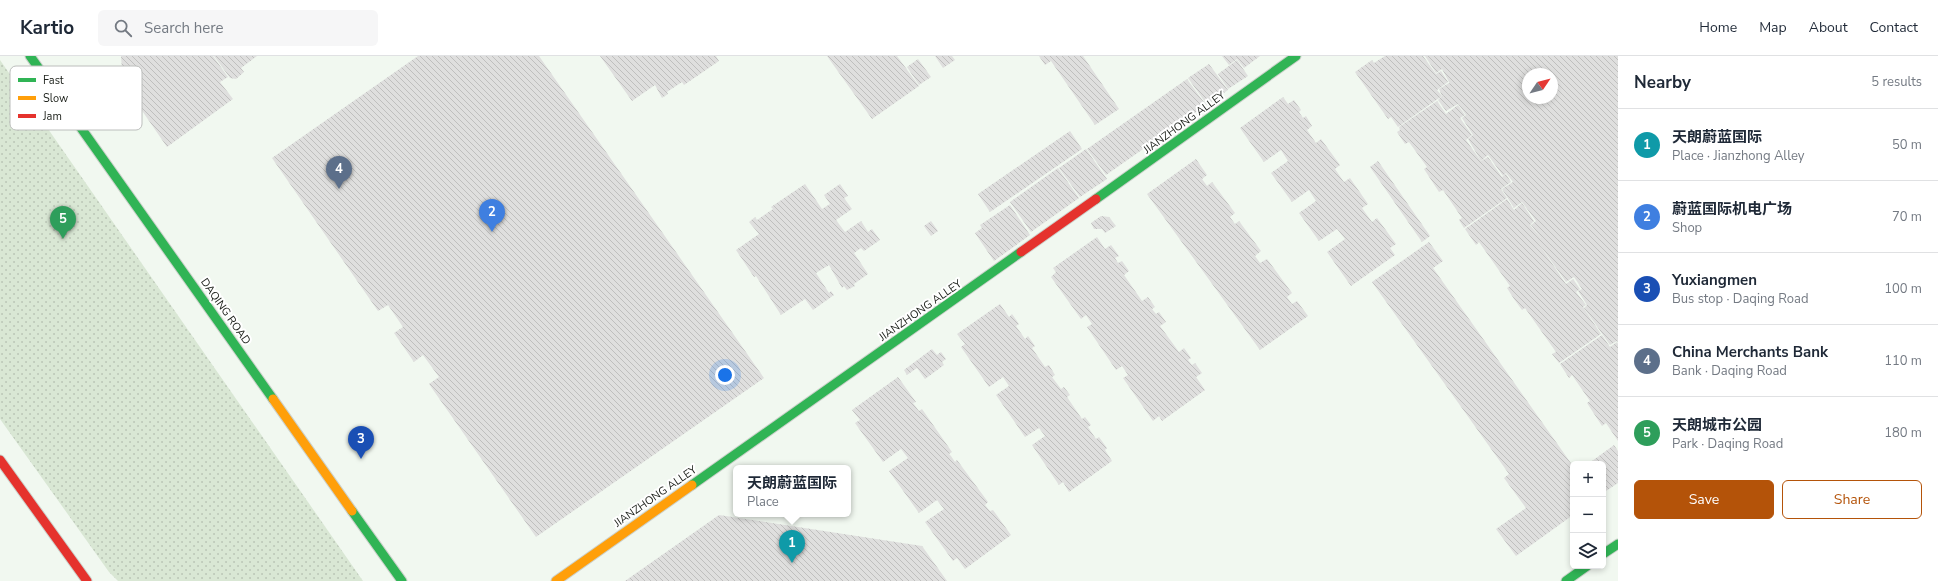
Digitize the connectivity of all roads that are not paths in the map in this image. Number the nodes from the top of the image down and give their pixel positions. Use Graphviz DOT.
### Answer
graph roads {
  1 [pos="30,56"];
  2 [pos="1296,56"];
  3 [pos="37,66"];
  4 [pos="82,130"];
  5 [pos="0,460"];
  6 [pos="1618,544"];
  7 [pos="1606,552"];
  8 [pos="1583,569"];
  9 [pos="87,581"];
  10 [pos="402,581"];
  11 [pos="556,581"];
  12 [pos="1566,581"];
  1 -- 3 [label="street, DAQING ROAD"];
  2 -- 11 [label="street, JIANZHONG ALLEY"];
  4 -- 10 [label="street, DAQING ROAD"];
  5 -- 9 [label="street"];
  6 -- 7 [label="street"];
  8 -- 12 [label="street"];
}
